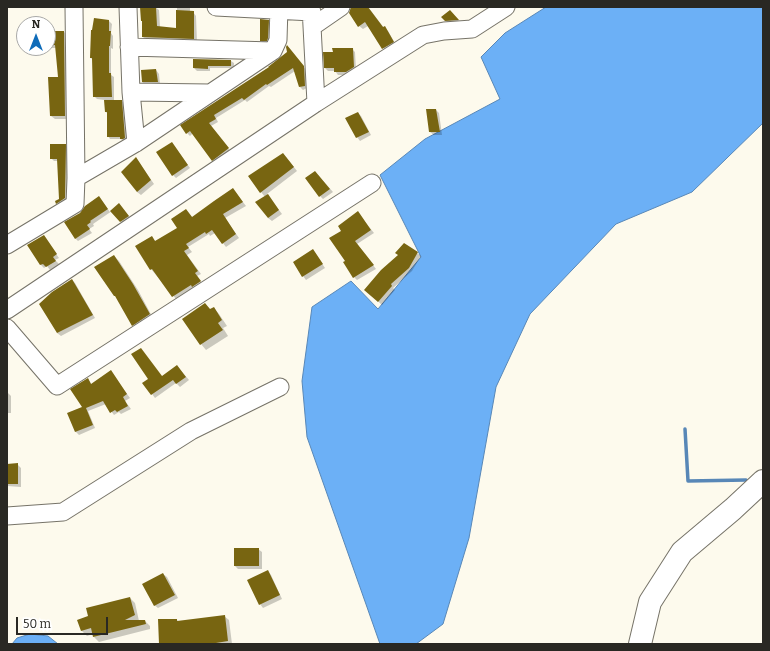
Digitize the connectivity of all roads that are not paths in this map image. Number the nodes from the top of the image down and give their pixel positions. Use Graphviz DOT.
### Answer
graph roads {
  1 [pos="74,7"];
  2 [pos="128,7"];
  3 [pos="216,7"];
  4 [pos="341,7"];
  5 [pos="506,7"];
  6 [pos="279,9"];
  7 [pos="312,15"];
  8 [pos="129,47"];
  9 [pos="273,51"];
  10 [pos="131,92"];
  11 [pos="210,93"];
  12 [pos="316,103"];
  13 [pos="136,143"];
  14 [pos="76,178"];
  15 [pos="372,183"];
  16 [pos="7,245"];
  17 [pos="7,310"];
  18 [pos="7,328"];
  19 [pos="280,387"];
  20 [pos="763,481"];
  21 [pos="7,516"];
  22 [pos="640,644"];
  1 -- 14 [label="street"];
  2 -- 8 [label="street"];
  3 -- 6 [label="street"];
  4 -- 7 [label="street"];
  5 -- 12 [label="street"];
  6 -- 7 [label="street"];
  6 -- 9 [label="street"];
  7 -- 12 [label="street"];
  8 -- 9 [label="street"];
  8 -- 10 [label="street"];
  9 -- 11 [label="street"];
  10 -- 11 [label="street"];
  10 -- 13 [label="street"];
  11 -- 13 [label="street"];
  12 -- 17 [label="street"];
  13 -- 14 [label="street"];
  14 -- 16 [label="street"];
  15 -- 18 [label="street"];
  19 -- 21 [label="street"];
  20 -- 22 [label="main road"];
}
